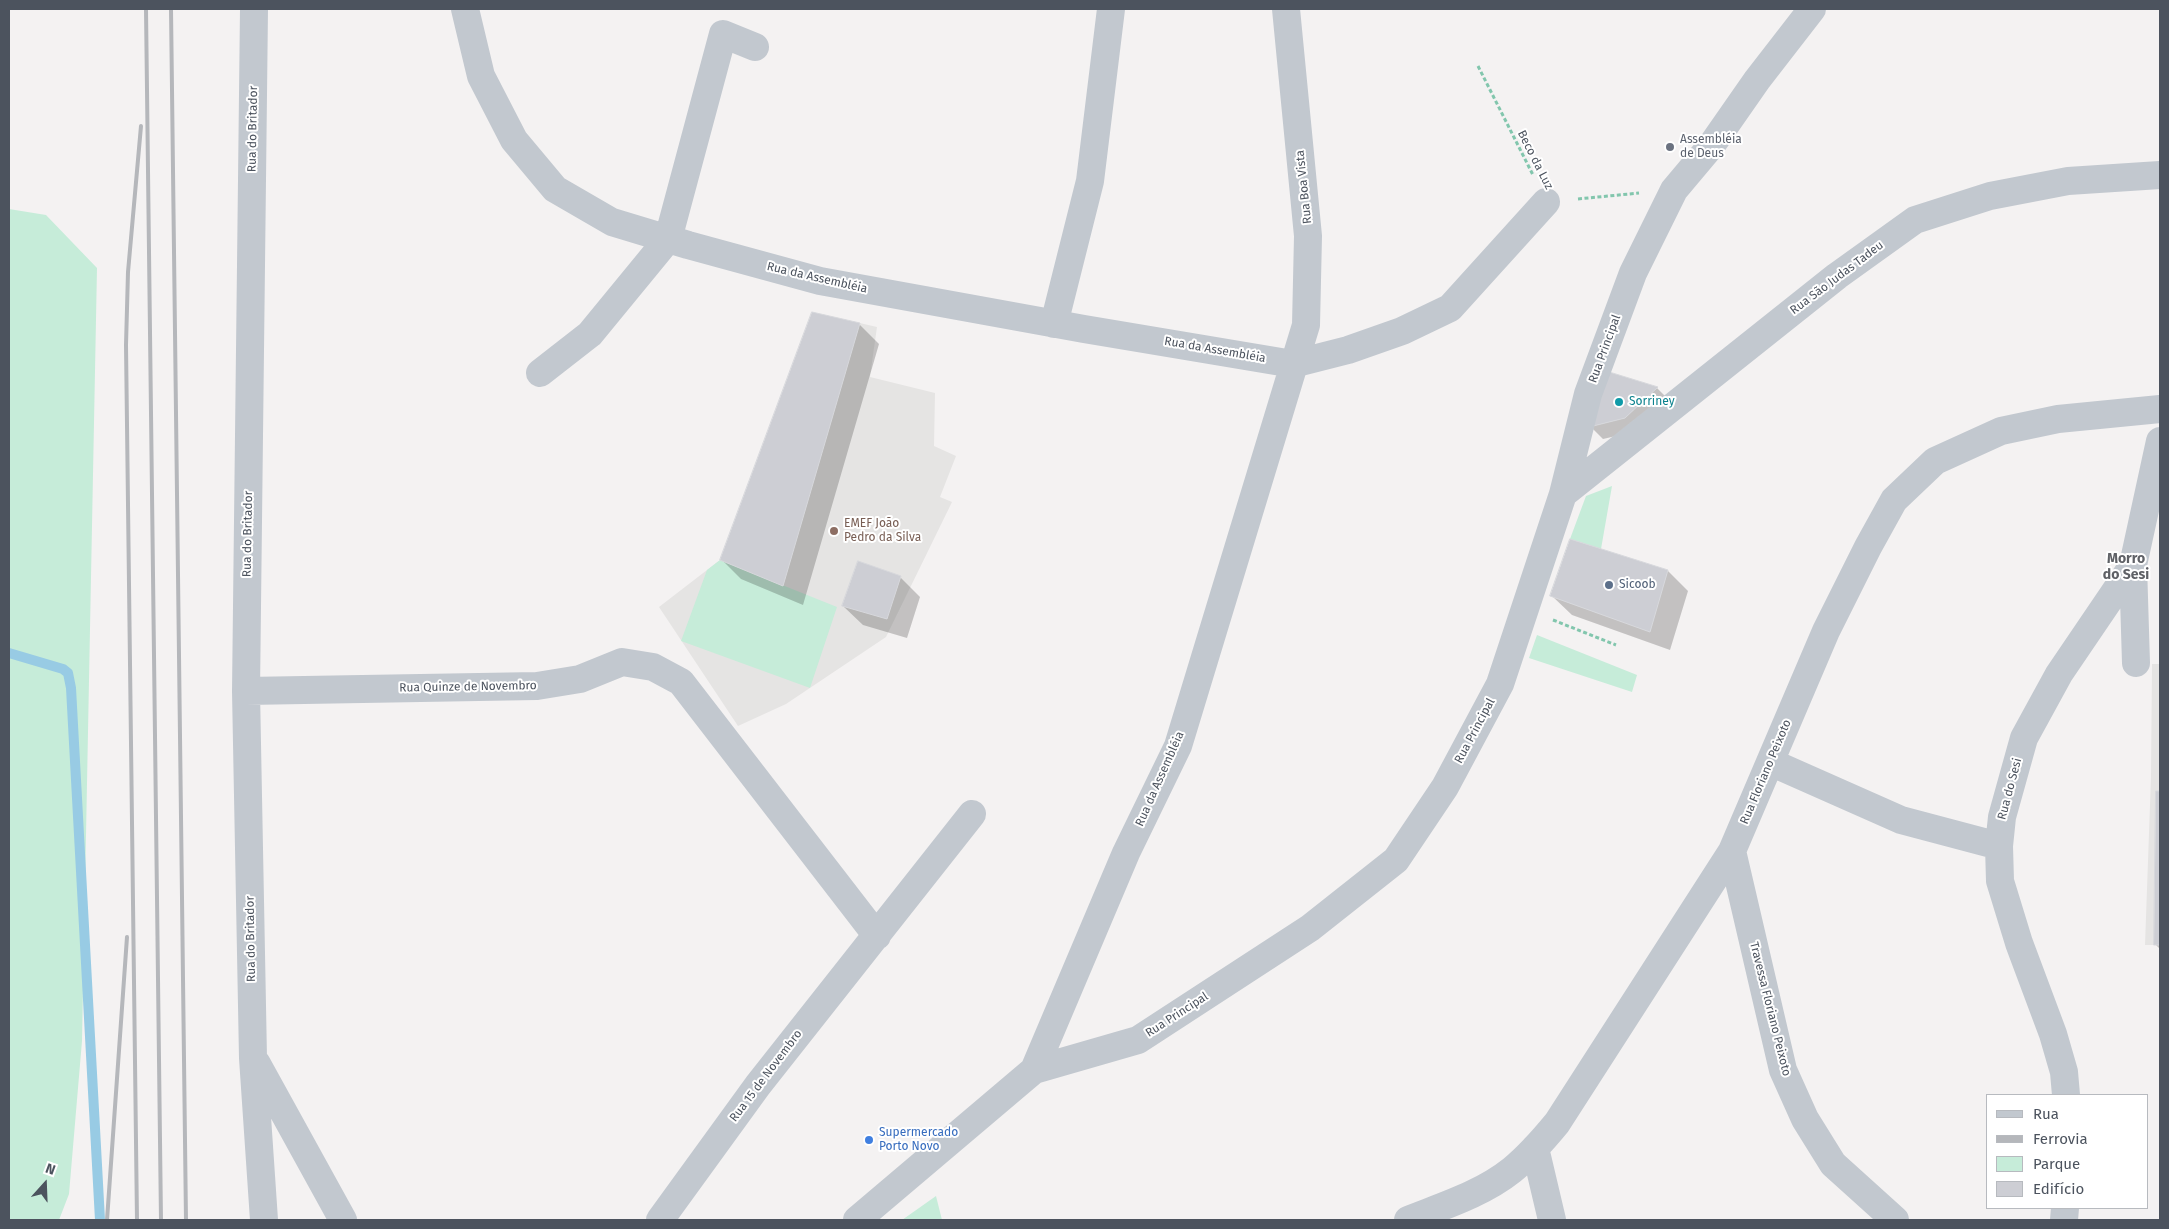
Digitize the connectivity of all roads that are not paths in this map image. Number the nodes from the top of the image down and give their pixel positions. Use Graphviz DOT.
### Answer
graph roads {
  1 [pos="254,9"];
  2 [pos="465,9"];
  3 [pos="1111,9"];
  4 [pos="1286,9"];
  5 [pos="1812,9"];
  6 [pos="755,47"];
  7 [pos="2160,175"];
  8 [pos="1546,202"];
  9 [pos="668,239"];
  10 [pos="1054,324"];
  11 [pos="1293,364"];
  12 [pos="540,373"];
  13 [pos="2160,409"];
  14 [pos="2160,441"];
  15 [pos="1563,494"];
  16 [pos="2133,565"];
  17 [pos="2136,663"];
  18 [pos="246,691"];
  19 [pos="1770,762"];
  20 [pos="972,814"];
  21 [pos="1999,846"];
  22 [pos="1732,851"];
  23 [pos="876,936"];
  24 [pos="253,1058"];
  25 [pos="1034,1070"];
  26 [pos="2066,1094"];
  27 [pos="1535,1148"];
  28 [pos="264,1220"];
  29 [pos="343,1220"];
  30 [pos="660,1220"];
  31 [pos="857,1220"];
  32 [pos="1408,1220"];
  33 [pos="1552,1220"];
  34 [pos="1895,1220"];
  1 -- 18 [label="street, Rua do Britador"];
  2 -- 9 [label="street, Rua da Assembléia"];
  3 -- 10 [label="street"];
  4 -- 11 [label="street, Rua Boa Vista"];
  5 -- 15 [label="street, Rua Principal"];
  6 -- 9 [label="street"];
  7 -- 15 [label="street, Rua São Judas Tadeu"];
  8 -- 11 [label="street, Rua da Assembléia"];
  9 -- 10 [label="street, Rua da Assembléia"];
  9 -- 12 [label="street"];
  10 -- 11 [label="street, Rua da Assembléia"];
  11 -- 25 [label="street, Rua da Assembléia"];
  13 -- 19 [label="street, Rua Floriano Peixoto"];
  14 -- 16 [label="street, Rua do Sesi"];
  15 -- 25 [label="street, Rua Principal"];
  16 -- 17 [label="street, Rua do Sesi"];
  16 -- 21 [label="street, Rua do Sesi"];
  18 -- 23 [label="street, Rua Quinze de Novembro"];
  18 -- 24 [label="street, Rua do Britador"];
  19 -- 21 [label="street"];
  19 -- 22 [label="street, Rua Floriano Peixoto"];
  20 -- 23 [label="street, Rua 15 de Novembro"];
  21 -- 26 [label="street, Rua do Sesi"];
  22 -- 27 [label="street, Rua Floriano Peixoto"];
  22 -- 34 [label="street, Travessa Floriano Peixoto"];
  23 -- 30 [label="street, Rua 15 de Novembro"];
  24 -- 28 [label="street, Rua do Britador"];
  24 -- 29 [label="street, Rua do Britador"];
  25 -- 31 [label="street, Rua Principal"];
  27 -- 32 [label="street, Rua Floriano Peixoto"];
  27 -- 33 [label="street"];
}
